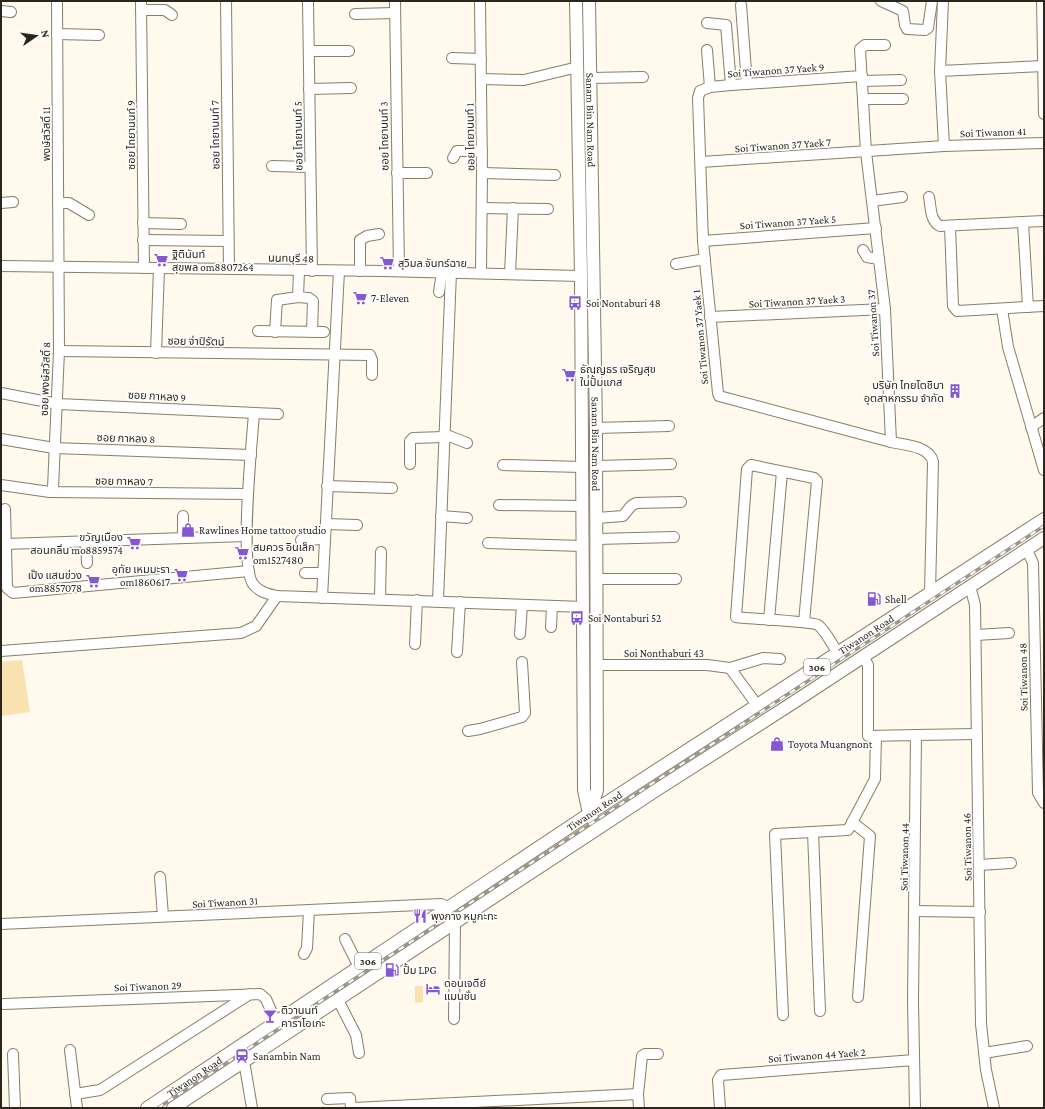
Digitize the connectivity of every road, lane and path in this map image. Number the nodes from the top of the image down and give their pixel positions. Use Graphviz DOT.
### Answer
graph roads {
  1 [pos="57,1"];
  2 [pos="226,1"];
  3 [pos="308,1"];
  4 [pos="395,1"];
  5 [pos="480,1"];
  6 [pos="576,1"];
  7 [pos="589,1"];
  8 [pos="881,1"];
  9 [pos="932,1"];
  10 [pos="943,1"];
  11 [pos="1042,1"];
  12 [pos="141,5"];
  13 [pos="741,5"];
  14 [pos="395,13"];
  15 [pos="355,14"];
  16 [pos="172,15"];
  17 [pos="707,23"];
  18 [pos="57,34"];
  19 [pos="99,35"];
  20 [pos="885,45"];
  21 [pos="707,50"];
  22 [pos="309,51"];
  23 [pos="349,51"];
  24 [pos="452,58"];
  25 [pos="481,59"];
  26 [pos="1044,66"];
  27 [pos="578,67"];
  28 [pos="940,71"];
  29 [pos="643,76"];
  30 [pos="591,78"];
  31 [pos="481,79"];
  32 [pos="862,79"];
  33 [pos="901,80"];
  34 [pos="747,84"];
  35 [pos="731,85"];
  36 [pos="710,87"];
  37 [pos="351,88"];
  38 [pos="309,89"];
  39 [pos="863,99"];
  40 [pos="903,99"];
  41 [pos="1044,114"];
  42 [pos="1044,143"];
  43 [pos="944,146"];
  44 [pos="482,151"];
  45 [pos="866,152"];
  46 [pos="453,158"];
  47 [pos="701,162"];
  48 [pos="272,166"];
  49 [pos="310,167"];
  50 [pos="397,172"];
  51 [pos="427,173"];
  52 [pos="482,173"];
  53 [pos="555,176"];
  54 [pos="929,197"];
  55 [pos="902,198"];
  56 [pos="872,201"];
  57 [pos="13,202"];
  58 [pos="1,203"];
  59 [pos="58,203"];
  60 [pos="482,208"];
  61 [pos="513,208"];
  62 [pos="548,209"];
  63 [pos="89,215"];
  64 [pos="1044,221"];
  65 [pos="143,223"];
  66 [pos="1023,223"];
  67 [pos="181,224"];
  68 [pos="950,226"];
  69 [pos="876,228"];
  70 [pos="379,234"];
  71 [pos="143,240"];
  72 [pos="703,241"];
  73 [pos="228,242"];
  74 [pos="863,250"];
  75 [pos="705,259"];
  76 [pos="879,259"];
  77 [pos="676,264"];
  78 [pos="1,266"];
  79 [pos="58,266"];
  80 [pos="144,268"];
  81 [pos="159,268"];
  82 [pos="229,269"];
  83 [pos="299,271"];
  84 [pos="312,271"];
  85 [pos="339,271"];
  86 [pos="360,271"];
  87 [pos="399,271"];
  88 [pos="446,272"];
  89 [pos="481,272"];
  90 [pos="510,274"];
  91 [pos="581,276"];
  92 [pos="594,276"];
  93 [pos="439,292"];
  94 [pos="298,297"];
  95 [pos="1044,306"];
  96 [pos="1028,307"];
  97 [pos="885,309"];
  98 [pos="1002,309"];
  99 [pos="710,317"];
  100 [pos="258,331"];
  101 [pos="275,332"];
  102 [pos="312,332"];
  103 [pos="324,332"];
  104 [pos="59,351"];
  105 [pos="156,353"];
  106 [pos="333,355"];
  107 [pos="372,375"];
  108 [pos="1,393"];
  109 [pos="58,404"];
  110 [pos="254,413"];
  111 [pos="278,414"];
  112 [pos="1044,418"];
  113 [pos="669,426"];
  114 [pos="1031,427"];
  115 [pos="596,428"];
  116 [pos="444,436"];
  117 [pos="1,439"];
  118 [pos="891,442"];
  119 [pos="467,443"];
  120 [pos="54,448"];
  121 [pos="251,455"];
  122 [pos="410,464"];
  123 [pos="671,464"];
  124 [pos="503,465"];
  125 [pos="582,466"];
  126 [pos="597,466"];
  127 [pos="1044,470"];
  128 [pos="782,472"];
  129 [pos="1,484"];
  130 [pos="327,486"];
  131 [pos="392,488"];
  132 [pos="50,492"];
  133 [pos="248,494"];
  134 [pos="681,502"];
  135 [pos="500,505"];
  136 [pos="583,506"];
  137 [pos="5,509"];
  138 [pos="183,516"];
  139 [pos="441,516"];
  140 [pos="467,518"];
  141 [pos="597,518"];
  142 [pos="1044,519"];
  143 [pos="326,524"];
  144 [pos="357,525"];
  145 [pos="3,530"];
  146 [pos="246,536"];
  147 [pos="674,537"];
  148 [pos="183,538"];
  149 [pos="1044,538"];
  150 [pos="325,539"];
  151 [pos="597,539"];
  152 [pos="301,540"];
  153 [pos="86,542"];
  154 [pos="488,543"];
  155 [pos="5,544"];
  156 [pos="583,546"];
  157 [pos="1027,550"];
  158 [pos="381,552"];
  159 [pos="87,563"];
  160 [pos="249,571"];
  161 [pos="305,573"];
  162 [pos="323,573"];
  163 [pos="676,579"];
  164 [pos="597,580"];
  165 [pos="943,584"];
  166 [pos="970,586"];
  167 [pos="930,593"];
  168 [pos="277,596"];
  169 [pos="322,598"];
  170 [pos="951,598"];
  171 [pos="380,599"];
  172 [pos="417,600"];
  173 [pos="438,601"];
  174 [pos="460,602"];
  175 [pos="522,605"];
  176 [pos="552,606"];
  177 [pos="583,607"];
  178 [pos="769,620"];
  179 [pos="804,622"];
  180 [pos="551,627"];
  181 [pos="1009,633"];
  182 [pos="520,634"];
  183 [pos="976,635"];
  184 [pos="415,644"];
  185 [pos="1,651"];
  186 [pos="457,652"];
  187 [pos="838,653"];
  188 [pos="863,657"];
  189 [pos="780,659"];
  190 [pos="522,662"];
  191 [pos="596,665"];
  192 [pos="730,668"];
  193 [pos="757,705"];
  194 [pos="468,731"];
  195 [pos="976,734"];
  196 [pos="916,735"];
  197 [pos="876,736"];
  198 [pos="1044,803"];
  199 [pos="589,814"];
  200 [pos="852,822"];
  201 [pos="597,829"];
  202 [pos="814,832"];
  203 [pos="1011,863"];
  204 [pos="979,865"];
  205 [pos="160,876"];
  206 [pos="449,907"];
  207 [pos="309,910"];
  208 [pos="915,911"];
  209 [pos="980,912"];
  210 [pos="163,916"];
  211 [pos="455,923"];
  212 [pos="1,924"];
  213 [pos="345,939"];
  214 [pos="304,954"];
  215 [pos="359,967"];
  216 [pos="250,994"];
  217 [pos="858,997"];
  218 [pos="338,1000"];
  219 [pos="4,1004"];
  220 [pos="820,1011"];
  221 [pos="782,1015"];
  222 [pos="454,1018"];
  223 [pos="276,1022"];
  224 [pos="1027,1046"];
  225 [pos="70,1050"];
  226 [pos="359,1053"];
  227 [pos="984,1053"];
  228 [pos="13,1054"];
  229 [pos="658,1054"];
  230 [pos="914,1060"];
  231 [pos="244,1061"];
  232 [pos="172,1092"];
  233 [pos="75,1094"];
  234 [pos="638,1094"];
  235 [pos="327,1099"];
  236 [pos="549,1103"];
  237 [pos="462,1105"];
  238 [pos="180,1106"];
  239 [pos="377,1107"];
  240 [pos="15,1108"];
  241 [pos="77,1108"];
  242 [pos="147,1108"];
  243 [pos="252,1108"];
  244 [pos="352,1108"];
  245 [pos="639,1108"];
  246 [pos="720,1108"];
  247 [pos="915,1108"];
  248 [pos="994,1108"];
  1 -- 18 [label="street, พงษ์สวัสดิ์ 11"];
  2 -- 73 [label="street, ซอย ไทยานนท์ 7"];
  3 -- 22 [label="street, ซอย ไทยานนท์ 5"];
  4 -- 14 [label="street, ซอย ไทยานนท์ 3"];
  5 -- 25 [label="street, ซอย ไทยานนท์ 1"];
  6 -- 27 [label="main road, Sanam Bin Nam Road"];
  7 -- 30 [label="main road, Sanam Bin Nam Road"];
  8 -- 9 [label="street"];
  10 -- 28 [label="street"];
  11 -- 26 [label="street"];
  12 -- 16 [label="street"];
  12 -- 65 [label="street, ซอย ไทยานนท์ 9"];
  13 -- 34 [label="street"];
  14 -- 15 [label="street"];
  14 -- 50 [label="street, ซอย ไทยานนท์ 3"];
  17 -- 35 [label="street"];
  18 -- 19 [label="street"];
  18 -- 59 [label="street, พงษ์สวัสดิ์ 11"];
  20 -- 32 [label="street, Soi Tiwanon 37"];
  21 -- 36 [label="street"];
  22 -- 23 [label="street"];
  22 -- 38 [label="street, ซอย ไทยานนท์ 5"];
  24 -- 25 [label="street"];
  25 -- 31 [label="street, ซอย ไทยานนท์ 1"];
  26 -- 28 [label="street"];
  26 -- 41 [label="street"];
  27 -- 31 [label="street"];
  27 -- 91 [label="main road, Sanam Bin Nam Road"];
  28 -- 43 [label="street"];
  29 -- 30 [label="street"];
  30 -- 92 [label="main road, Sanam Bin Nam Road"];
  31 -- 44 [label="street, ซอย ไทยานนท์ 1"];
  32 -- 33 [label="street, Soi Tiwanon 37 Yaek 9"];
  32 -- 34 [label="street, Soi Tiwanon 37 Yaek 9"];
  32 -- 39 [label="street, Soi Tiwanon 37"];
  34 -- 35 [label="street, Soi Tiwanon 37 Yaek 9"];
  35 -- 36 [label="street, Soi Tiwanon 37 Yaek 9"];
  36 -- 47 [label="street, Soi Tiwanon 37 Yaek 1"];
  37 -- 38 [label="street"];
  38 -- 49 [label="street, ซอย ไทยานนท์ 5"];
  39 -- 40 [label="street"];
  39 -- 45 [label="street, Soi Tiwanon 37"];
  42 -- 43 [label="street, Soi Tiwanon 41"];
  43 -- 45 [label="street, Soi Tiwanon 41"];
  44 -- 46 [label="street"];
  44 -- 52 [label="street, ซอย ไทยานนท์ 1"];
  45 -- 47 [label="street, Soi Tiwanon 37 Yaek 7"];
  45 -- 56 [label="street, Soi Tiwanon 37"];
  47 -- 72 [label="street, Soi Tiwanon 37 Yaek 1"];
  48 -- 49 [label="street"];
  49 -- 84 [label="street, ซอย ไทยานนท์ 5"];
  50 -- 51 [label="street"];
  50 -- 87 [label="street, ซอย ไทยานนท์ 3"];
  52 -- 53 [label="street"];
  52 -- 60 [label="street, ซอย ไทยานนท์ 1"];
  54 -- 68 [label="street"];
  55 -- 56 [label="street"];
  56 -- 69 [label="street, Soi Tiwanon 37"];
  57 -- 58 [label="street"];
  59 -- 63 [label="street"];
  59 -- 79 [label="street, พงษ์สวัสดิ์ 11"];
  60 -- 61 [label="street"];
  60 -- 89 [label="street, ซอย ไทยานนท์ 1"];
  61 -- 62 [label="street"];
  61 -- 90 [label="street"];
  64 -- 66 [label="street"];
  65 -- 67 [label="street"];
  65 -- 71 [label="street, ซอย ไทยานนท์ 9"];
  66 -- 68 [label="street"];
  66 -- 96 [label="street"];
  68 -- 98 [label="street"];
  69 -- 72 [label="street, Soi Tiwanon 37 Yaek 5"];
  69 -- 76 [label="street, Soi Tiwanon 37"];
  70 -- 86 [label="street"];
  71 -- 73 [label="street"];
  71 -- 80 [label="street, ซอย ไทยานนท์ 9"];
  72 -- 75 [label="street, Soi Tiwanon 37 Yaek 1"];
  73 -- 82 [label="street, ซอย ไทยานนท์ 7"];
  74 -- 76 [label="street"];
  75 -- 77 [label="street"];
  75 -- 99 [label="street, Soi Tiwanon 37 Yaek 1"];
  76 -- 97 [label="street, Soi Tiwanon 37"];
  78 -- 79 [label="street, นนทบุรี 48"];
  79 -- 80 [label="street, นนทบุรี 48"];
  79 -- 104 [label="street, ซอย พงษ์สวัสดิ์ 8"];
  80 -- 81 [label="street, นนทบุรี 48"];
  81 -- 82 [label="street, นนทบุรี 48"];
  81 -- 105 [label="street"];
  82 -- 83 [label="street, นนทบุรี 48"];
  83 -- 84 [label="street, นนทบุรี 48"];
  83 -- 94 [label="street"];
  84 -- 85 [label="street, นนทบุรี 48"];
  85 -- 86 [label="street, นนทบุรี 48"];
  85 -- 106 [label="street"];
  86 -- 87 [label="street, นนทบุรี 48"];
  87 -- 88 [label="street, นนทบุรี 48"];
  88 -- 89 [label="street, นนทบุรี 48"];
  88 -- 93 [label="street"];
  88 -- 116 [label="street"];
  89 -- 90 [label="street, นนทบุรี 48"];
  90 -- 91 [label="street, นนทบุรี 48"];
  91 -- 92 [label="main road"];
  91 -- 125 [label="main road, Sanam Bin Nam Road"];
  92 -- 115 [label="main road, Sanam Bin Nam Road"];
  94 -- 101 [label="street"];
  94 -- 102 [label="street"];
  95 -- 96 [label="street"];
  96 -- 98 [label="street"];
  97 -- 99 [label="street, Soi Tiwanon 37 Yaek 3"];
  97 -- 118 [label="street, Soi Tiwanon 37"];
  98 -- 114 [label="street"];
  99 -- 118 [label="street, Soi Tiwanon 37 Yaek 1"];
  100 -- 101 [label="street"];
  101 -- 102 [label="street"];
  102 -- 103 [label="street"];
  104 -- 105 [label="street, ซอย จ่าปิรัตน์"];
  104 -- 109 [label="street, ซอย พงษ์สวัสดิ์ 8"];
  105 -- 106 [label="street, ซอย จ่าปิรัตน์"];
  106 -- 107 [label="street, ซอย จ่าปิรัตน์"];
  106 -- 130 [label="street"];
  108 -- 109 [label="street, ซอย กาหลง 9"];
  109 -- 110 [label="street, ซอย กาหลง 9"];
  109 -- 120 [label="street, ซอย พงษ์สวัสดิ์ 8"];
  110 -- 111 [label="street, ซอย กาหลง 9"];
  110 -- 121 [label="street"];
  112 -- 114 [label="street"];
  113 -- 115 [label="street"];
  114 -- 127 [label="street"];
  115 -- 126 [label="main road, Sanam Bin Nam Road"];
  116 -- 119 [label="street"];
  116 -- 122 [label="street"];
  116 -- 139 [label="street"];
  117 -- 120 [label="street, ซอย กาหลง 8"];
  118 -- 167 [label="street"];
  120 -- 121 [label="street, ซอย กาหลง 8"];
  120 -- 132 [label="street, ซอย พงษ์สวัสดิ์ 8"];
  121 -- 133 [label="street"];
  123 -- 126 [label="street"];
  124 -- 125 [label="street"];
  125 -- 136 [label="main road, Sanam Bin Nam Road"];
  126 -- 141 [label="main road, Sanam Bin Nam Road"];
  128 -- 178 [label="street"];
  128 -- 178 [label="street"];
  128 -- 179 [label="street"];
  129 -- 132 [label="street, ซอย กาหลง 7"];
  130 -- 131 [label="street"];
  130 -- 143 [label="street"];
  132 -- 133 [label="street, ซอย กาหลง 7"];
  133 -- 146 [label="street"];
  134 -- 141 [label="street"];
  135 -- 136 [label="street"];
  136 -- 156 [label="main road, Sanam Bin Nam Road"];
  137 -- 145 [label="street"];
  138 -- 148 [label="street"];
  139 -- 140 [label="street"];
  139 -- 173 [label="street"];
  141 -- 151 [label="main road, Sanam Bin Nam Road"];
  142 -- 165 [label="main road, Tiwanon Road / 306"];
  143 -- 144 [label="street"];
  143 -- 150 [label="street"];
  145 -- 155 [label="street"];
  146 -- 148 [label="street"];
  146 -- 160 [label="street"];
  147 -- 151 [label="street"];
  148 -- 153 [label="street"];
  149 -- 157 [label="main road, Tiwanon Road / 306"];
  150 -- 152 [label="street"];
  150 -- 162 [label="street"];
  151 -- 164 [label="main road, Sanam Bin Nam Road"];
  153 -- 155 [label="street"];
  153 -- 159 [label="street"];
  154 -- 156 [label="street"];
  155 -- 160 [label="street"];
  156 -- 177 [label="main road, Sanam Bin Nam Road"];
  157 -- 166 [label="main road, Tiwanon Road / 306"];
  157 -- 198 [label="street, Soi Tiwanon 48"];
  158 -- 171 [label="street"];
  160 -- 168 [label="street"];
  161 -- 162 [label="street"];
  162 -- 169 [label="street"];
  163 -- 164 [label="street"];
  164 -- 191 [label="main road, Sanam Bin Nam Road"];
  165 -- 167 [label="main road, Tiwanon Road / 306"];
  165 -- 170 [label="main road"];
  166 -- 170 [label="main road, Tiwanon Road / 306"];
  166 -- 183 [label="street, Soi Tiwanon 46"];
  167 -- 187 [label="main road, Tiwanon Road / 306"];
  168 -- 169 [label="street"];
  168 -- 185 [label="street"];
  169 -- 171 [label="street"];
  170 -- 188 [label="main road, Tiwanon Road / 306"];
  171 -- 172 [label="street"];
  172 -- 173 [label="street"];
  172 -- 184 [label="street"];
  173 -- 174 [label="street"];
  174 -- 175 [label="street"];
  174 -- 186 [label="street"];
  175 -- 176 [label="street"];
  175 -- 182 [label="street"];
  176 -- 177 [label="street"];
  176 -- 180 [label="street"];
  177 -- 199 [label="main road, Sanam Bin Nam Road"];
  178 -- 179 [label="street"];
  179 -- 187 [label="street"];
  181 -- 183 [label="street"];
  183 -- 195 [label="street, Soi Tiwanon 46"];
  187 -- 193 [label="main road, Tiwanon Road / 306"];
  188 -- 197 [label="street"];
  188 -- 201 [label="main road, Tiwanon Road / 306"];
  189 -- 192 [label="street"];
  190 -- 194 [label="street"];
  191 -- 192 [label="street, Soi Nonthaburi 43"];
  191 -- 199 [label="main road, Sanam Bin Nam Road"];
  192 -- 193 [label="street"];
  193 -- 199 [label="main road, Tiwanon Road / 306"];
  195 -- 196 [label="street"];
  195 -- 204 [label="street, Soi Tiwanon 46"];
  196 -- 197 [label="street"];
  196 -- 208 [label="street, Soi Tiwanon 44"];
  197 -- 200 [label="street"];
  199 -- 201 [label="main road, Sanam Bin Nam Road"];
  199 -- 206 [label="main road, Tiwanon Road / 306"];
  200 -- 202 [label="street"];
  200 -- 217 [label="street"];
  201 -- 211 [label="main road, Tiwanon Road / 306"];
  202 -- 220 [label="street"];
  202 -- 221 [label="street"];
  203 -- 204 [label="street"];
  204 -- 209 [label="street, Soi Tiwanon 46"];
  205 -- 210 [label="street"];
  206 -- 207 [label="street, Soi Tiwanon 31"];
  206 -- 215 [label="main road, Tiwanon Road / 306"];
  207 -- 210 [label="street, Soi Tiwanon 31"];
  207 -- 214 [label="street"];
  208 -- 209 [label="street"];
  208 -- 230 [label="street, Soi Tiwanon 44"];
  209 -- 227 [label="street, Soi Tiwanon 46"];
  210 -- 212 [label="street, Soi Tiwanon 31"];
  211 -- 218 [label="main road, Tiwanon Road / 306"];
  211 -- 222 [label="street"];
  213 -- 215 [label="street"];
  215 -- 223 [label="main road, Tiwanon Road / 306"];
  216 -- 219 [label="street, Soi Tiwanon 29"];
  216 -- 223 [label="street, Soi Tiwanon 29"];
  216 -- 233 [label="street"];
  218 -- 226 [label="street"];
  218 -- 231 [label="main road, Tiwanon Road / 306"];
  223 -- 232 [label="main road, Tiwanon Road / 306"];
  224 -- 227 [label="street"];
  225 -- 233 [label="street"];
  227 -- 248 [label="street, Soi Tiwanon 46"];
  228 -- 240 [label="street"];
  229 -- 234 [label="street"];
  230 -- 246 [label="street, Soi Tiwanon 44 Yaek 2"];
  230 -- 247 [label="street, Soi Tiwanon 44"];
  231 -- 238 [label="main road, Tiwanon Road / 306"];
  231 -- 243 [label="street"];
  232 -- 238 [label="street"];
  232 -- 242 [label="main road, Tiwanon Road / 306"];
  233 -- 241 [label="street"];
  234 -- 236 [label="street"];
  234 -- 245 [label="street"];
  235 -- 244 [label="street"];
  236 -- 237 [label="street"];
  237 -- 239 [label="street"];
  239 -- 244 [label="street"];
}
